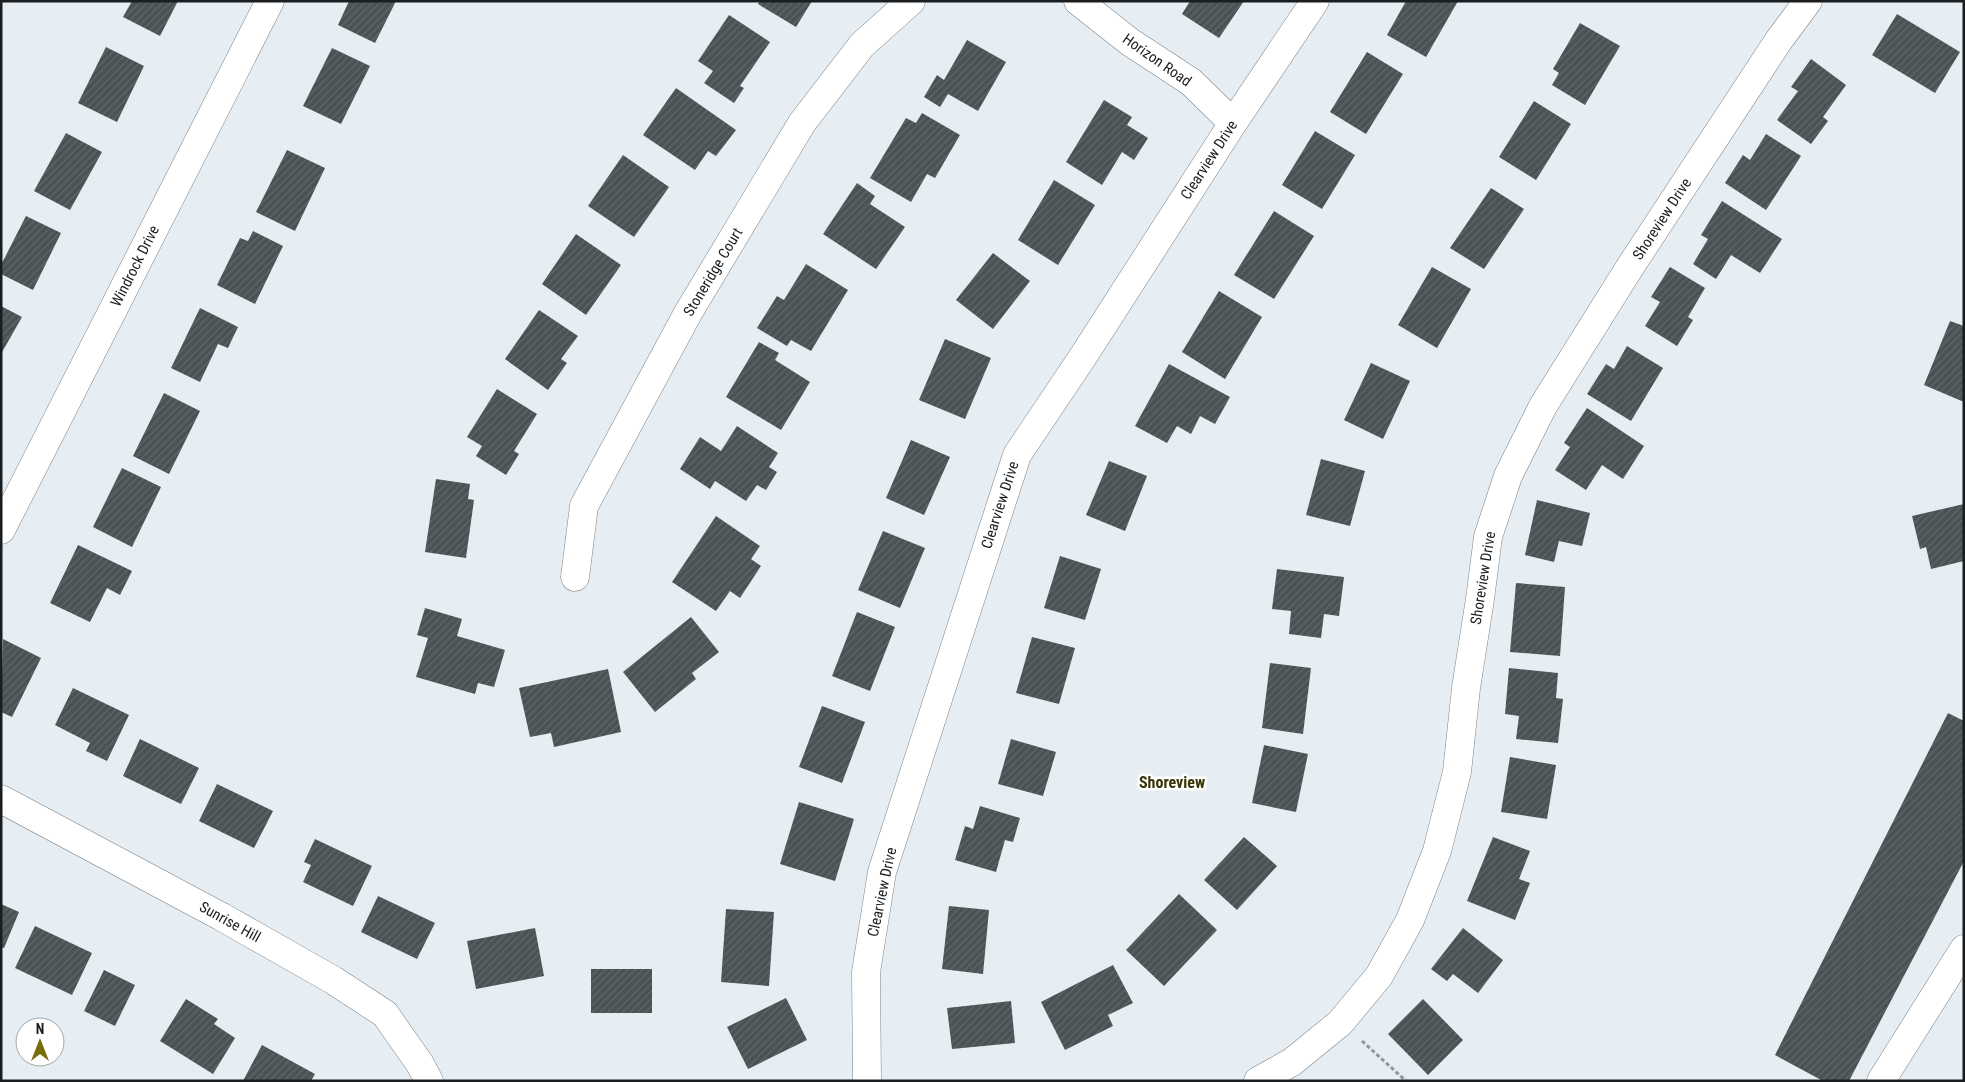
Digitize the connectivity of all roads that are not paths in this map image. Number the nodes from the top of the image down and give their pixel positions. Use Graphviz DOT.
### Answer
graph roads {
  1 [pos="270,1"];
  2 [pos="911,1"];
  3 [pos="1078,1"];
  4 [pos="1315,1"];
  5 [pos="1808,1"];
  6 [pos="1233,123"];
  7 [pos="1,530"];
  8 [pos="575,577"];
  9 [pos="1,799"];
  10 [pos="1964,949"];
  11 [pos="429,1081"];
  12 [pos="867,1081"];
  13 [pos="1258,1081"];
  14 [pos="1881,1081"];
  1 -- 7 [label="street, Windrock Drive"];
  2 -- 8 [label="street, Stoneridge Court"];
  3 -- 6 [label="street, Horizon Road"];
  4 -- 6 [label="street, Clearview Drive"];
  5 -- 13 [label="street, Shoreview Drive"];
  6 -- 12 [label="street, Clearview Drive"];
  9 -- 11 [label="street, Sunrise Hill"];
  10 -- 14 [label="street"];
}
